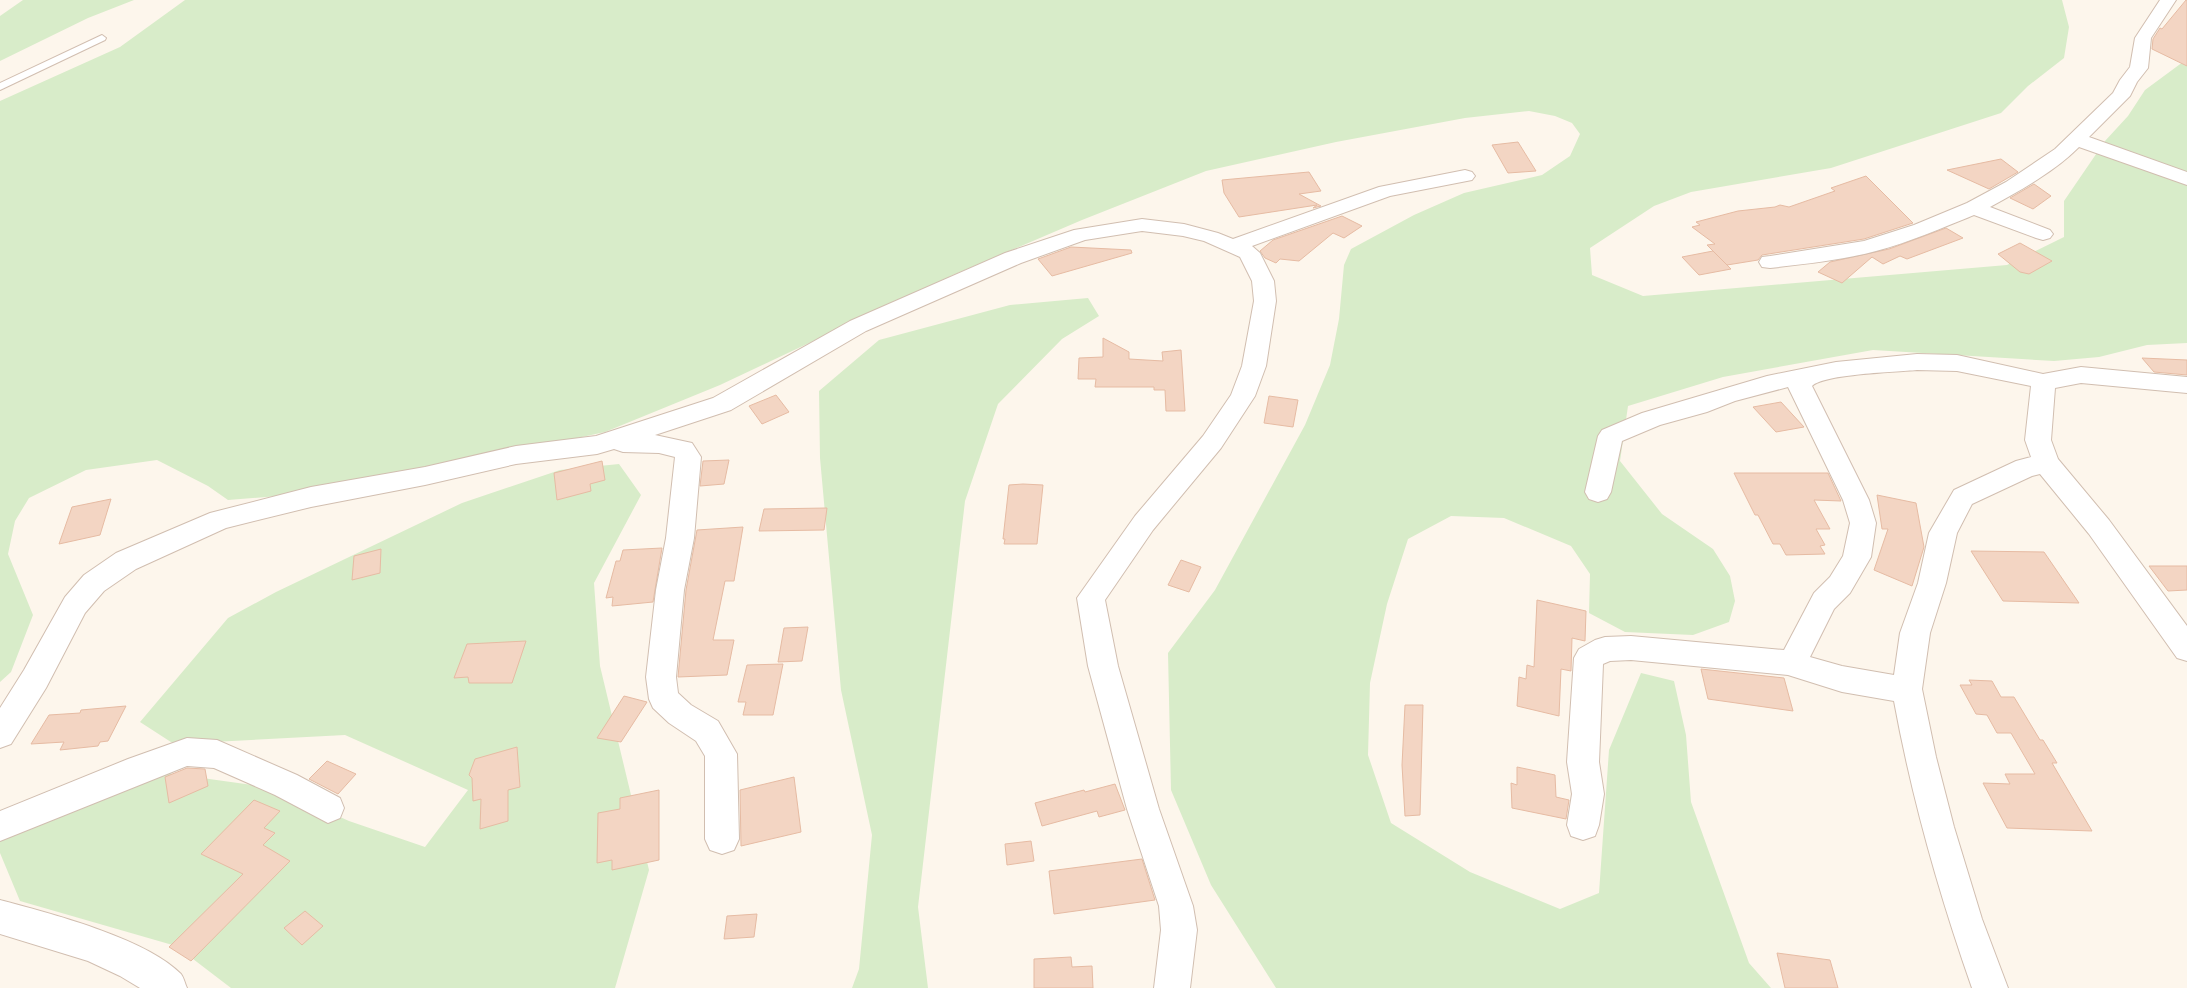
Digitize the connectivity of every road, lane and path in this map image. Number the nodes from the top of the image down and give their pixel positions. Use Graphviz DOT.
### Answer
graph roads {
  1 [pos="2168,0"];
  2 [pos="102,38"];
  3 [pos="0,87"];
  4 [pos="2076,139"];
  5 [pos="1465,176"];
  6 [pos="2187,178"];
  7 [pos="1974,207"];
  8 [pos="2043,234"];
  9 [pos="1234,246"];
  10 [pos="1770,262"];
  11 [pos="1795,380"];
  12 [pos="2043,382"];
  13 [pos="2187,385"];
  14 [pos="643,443"];
  15 [pos="597,445"];
  16 [pos="2046,463"];
  17 [pos="551,469"];
  18 [pos="1598,492"];
  19 [pos="2187,649"];
  20 [pos="1788,664"];
  21 [pos="1907,689"];
  22 [pos="0,734"];
  23 [pos="328,808"];
  24 [pos="1583,825"];
  25 [pos="0,826"];
  26 [pos="722,839"];
  27 [pos="0,916"];
  28 [pos="169,988"];
  29 [pos="1172,988"];
  30 [pos="1990,988"];
  1 -- 4 [label="street"];
  2 -- 3 [label="lane"];
  4 -- 6 [label="street"];
  4 -- 7 [label="street"];
  5 -- 9 [label="street"];
  7 -- 8 [label="street"];
  7 -- 10 [label="street"];
  9 -- 15 [label="street"];
  9 -- 29 [label="street"];
  11 -- 12 [label="street"];
  11 -- 18 [label="street"];
  11 -- 20 [label="street"];
  12 -- 13 [label="street"];
  12 -- 16 [label="street"];
  14 -- 15 [label="street"];
  14 -- 17 [label="street"];
  14 -- 26 [label="street"];
  15 -- 22 [label="street"];
  16 -- 19 [label="street"];
  16 -- 21 [label="street"];
  20 -- 21 [label="street"];
  20 -- 24 [label="street"];
  21 -- 30 [label="street"];
  23 -- 25 [label="street"];
  27 -- 28 [label="street"];
}
